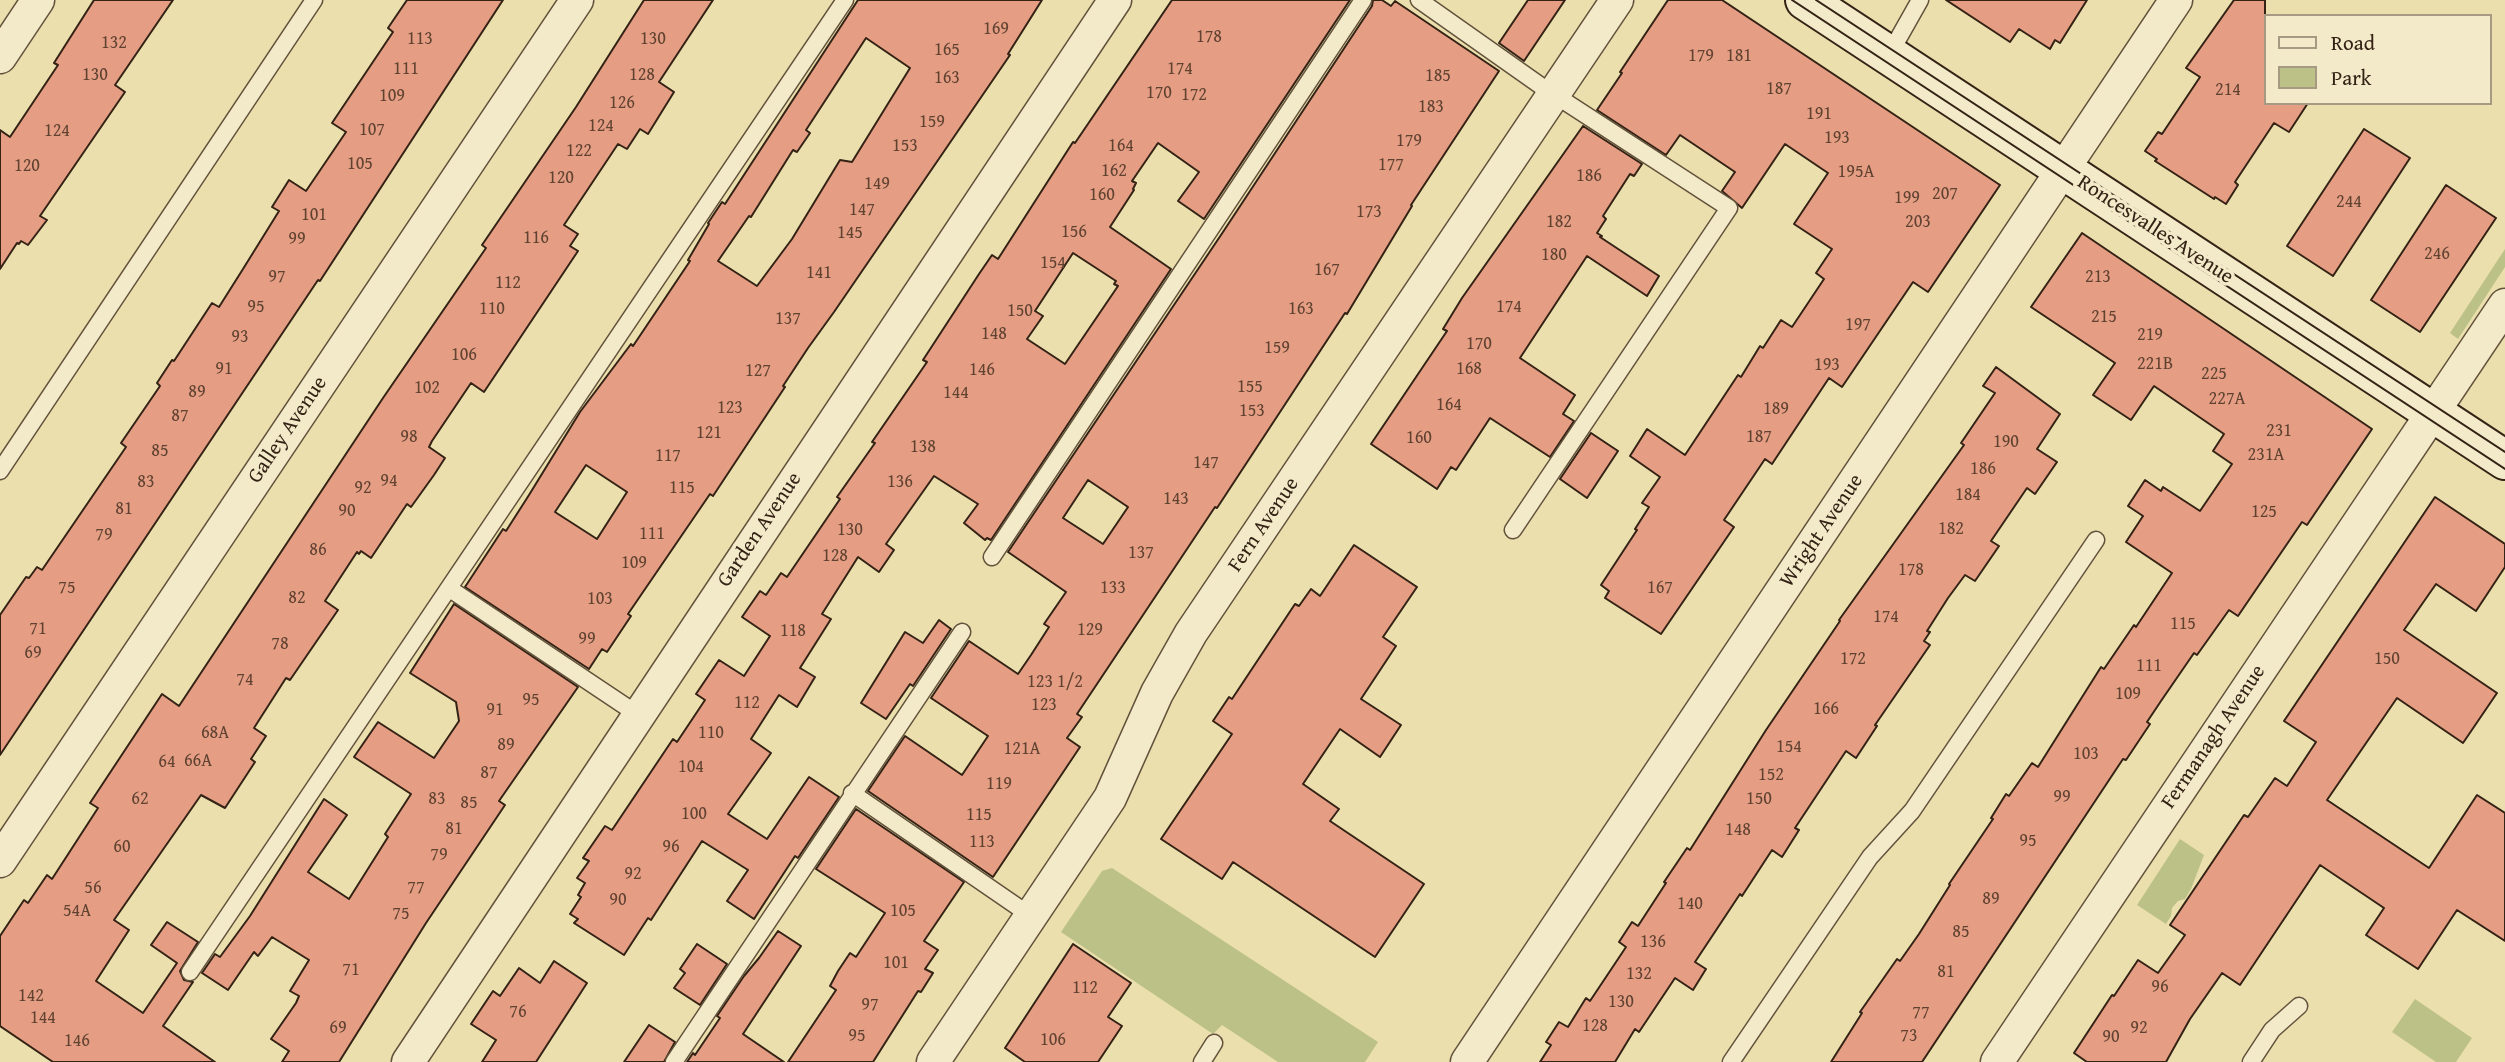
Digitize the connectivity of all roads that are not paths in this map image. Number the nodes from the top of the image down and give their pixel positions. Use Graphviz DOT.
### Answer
graph roads {
  1 [pos="38,0"];
  2 [pos="314,0"];
  3 [pos="577,0"];
  4 [pos="845,0"];
  5 [pos="1115,0"];
  6 [pos="1363,0"];
  7 [pos="1419,0"];
  8 [pos="1617,0"];
  9 [pos="1805,0"];
  10 [pos="1920,0"];
  11 [pos="2176,0"];
  12 [pos="1888,56"];
  13 [pos="0,57"];
  14 [pos="1555,94"];
  15 [pos="2062,170"];
  16 [pos="2505,305"];
  17 [pos="2433,412"];
  18 [pos="2505,460"];
  19 [pos="0,471"];
  20 [pos="1513,530"];
  21 [pos="2096,540"];
  22 [pos="992,557"];
  23 [pos="450,589"];
  24 [pos="962,632"];
  25 [pos="638,714"];
  26 [pos="852,793"];
  27 [pos="0,861"];
  28 [pos="1031,916"];
  29 [pos="190,972"];
  30 [pos="2299,1006"];
  31 [pos="1214,1043"];
  32 [pos="408,1062"];
  33 [pos="674,1062"];
  34 [pos="933,1062"];
  35 [pos="1202,1062"];
  36 [pos="1467,1062"];
  37 [pos="1731,1062"];
  38 [pos="1997,1062"];
  39 [pos="2251,1062"];
  1 -- 13 [label="street"];
  2 -- 19 [label="lane"];
  3 -- 27 [label="street, Galley Avenue"];
  4 -- 23 [label="lane"];
  5 -- 25 [label="street, Garden Avenue"];
  6 -- 22 [label="lane"];
  7 -- 14 [label="lane"];
  8 -- 14 [label="street, Fern Avenue"];
  9 -- 12 [label="street, Roncesvalles Avenue"];
  10 -- 12 [label="lane"];
  11 -- 15 [label="street, Wright Avenue"];
  12 -- 15 [label="street, Roncesvalles Avenue"];
  14 -- 20 [label="lane"];
  14 -- 28 [label="street, Fern Avenue"];
  15 -- 17 [label="street, Roncesvalles Avenue"];
  15 -- 36 [label="street, Wright Avenue"];
  16 -- 17 [label="street, Fermanagh Avenue"];
  17 -- 18 [label="street, Roncesvalles Avenue"];
  17 -- 38 [label="street, Fermanagh Avenue"];
  21 -- 37 [label="lane"];
  23 -- 25 [label="lane"];
  23 -- 29 [label="lane"];
  24 -- 26 [label="lane"];
  25 -- 32 [label="street, Garden Avenue"];
  26 -- 28 [label="lane"];
  26 -- 33 [label="lane"];
  28 -- 34 [label="street, Fern Avenue"];
  30 -- 39 [label="lane"];
  31 -- 35 [label="lane"];
}
